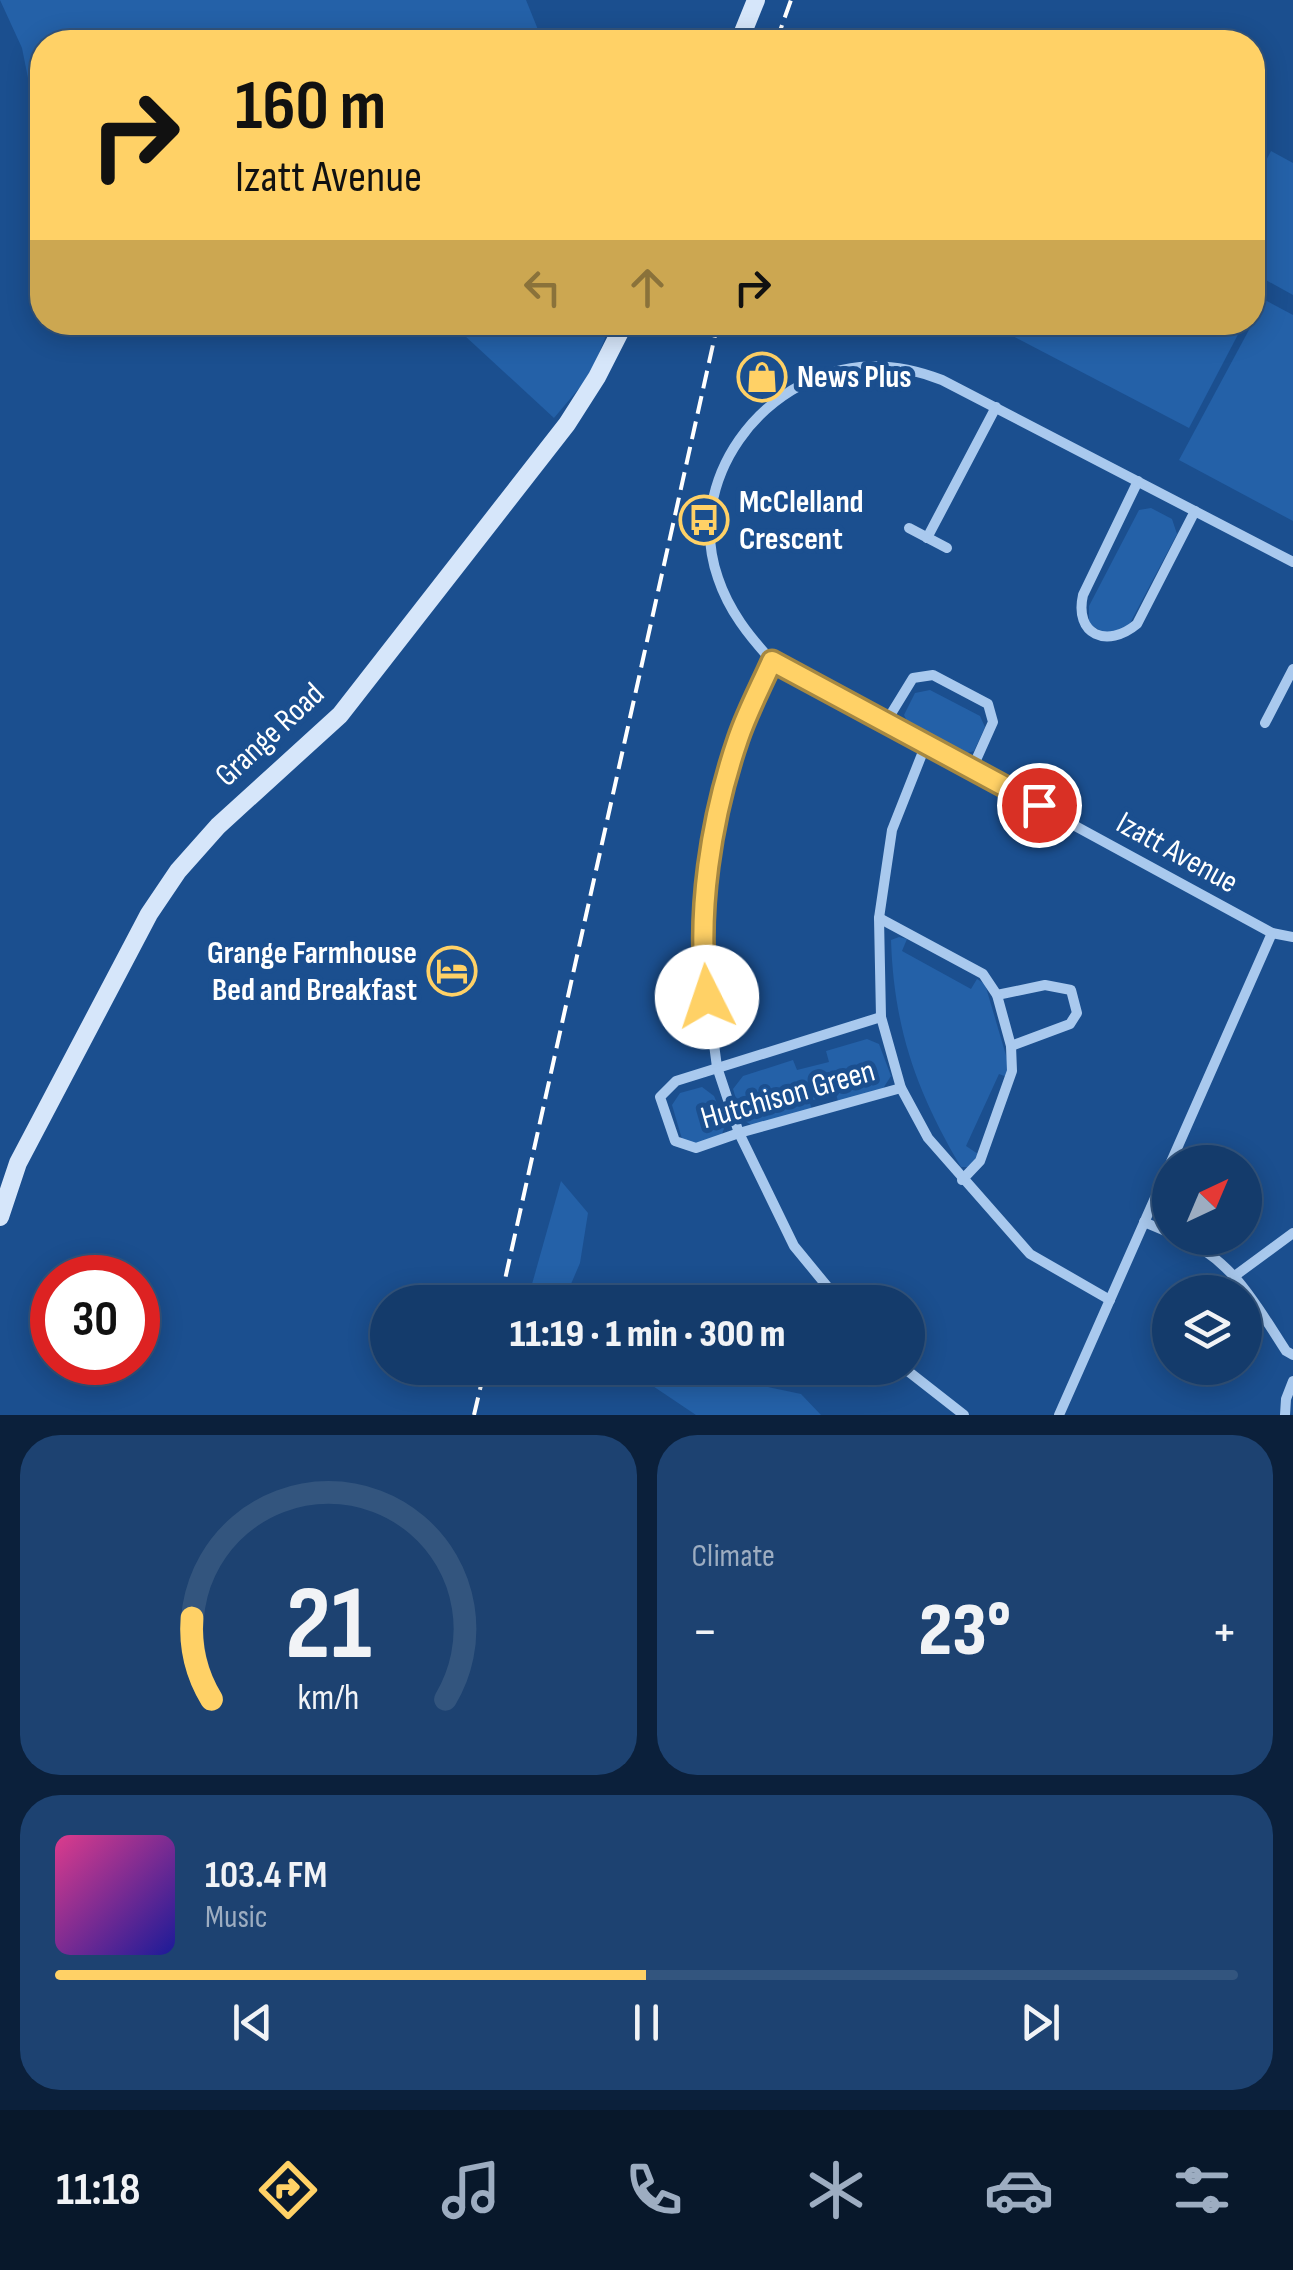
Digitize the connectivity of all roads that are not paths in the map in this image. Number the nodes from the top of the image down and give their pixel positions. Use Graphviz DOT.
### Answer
graph roads {
  1 [pos="756,0"];
  2 [pos="744,30"];
  3 [pos="618,335"];
  4 [pos="996,407"];
  5 [pos="1138,481"];
  6 [pos="1195,511"];
  7 [pos="910,528"];
  8 [pos="928,538"];
  9 [pos="947,548"];
  10 [pos="1293,562"];
  11 [pos="772,661"];
  12 [pos="1293,670"];
  13 [pos="886,722"];
  14 [pos="1265,723"];
  15 [pos="926,744"];
  16 [pos="972,768"];
  17 [pos="879,918"];
  18 [pos="1272,934"];
  19 [pos="1293,936"];
  20 [pos="997,996"];
  21 [pos="881,1017"];
  22 [pos="1011,1046"];
  23 [pos="717,1067"];
  24 [pos="901,1088"];
  25 [pos="739,1133"];
  26 [pos="1178,1145"];
  27 [pos="962,1180"];
  28 [pos="1152,1204"];
  29 [pos="0,1218"];
  30 [pos="1144,1222"];
  31 [pos="1152,1225"];
  32 [pos="1293,1233"];
  33 [pos="1212,1255"];
  34 [pos="1236,1275"];
  35 [pos="826,1285"];
  36 [pos="1110,1300"];
  37 [pos="1262,1315"];
  38 [pos="1293,1355"];
  39 [pos="1293,1381"];
  40 [pos="925,1384"];
  41 [pos="964,1415"];
  42 [pos="1060,1415"];
  43 [pos="1285,1415"];
  1 -- 2 [label="street"];
  3 -- 29 [label="street, Grange Road"];
  4 -- 5 [label="street, Izatt Avenue"];
  4 -- 8 [label="street"];
  4 -- 11 [label="street, Izatt Avenue"];
  5 -- 6 [label="street, Izatt Avenue"];
  5 -- 6 [label="street"];
  6 -- 10 [label="street, Izatt Avenue"];
  7 -- 8 [label="street"];
  8 -- 9 [label="street"];
  11 -- 13 [label="street, Izatt Avenue"];
  11 -- 23 [label="street"];
  12 -- 14 [label="street"];
  13 -- 15 [label="street, Izatt Avenue"];
  13 -- 16 [label="street"];
  15 -- 16 [label="street, Izatt Avenue"];
  15 -- 17 [label="street"];
  16 -- 18 [label="street, Izatt Avenue"];
  17 -- 20 [label="street"];
  17 -- 21 [label="street"];
  18 -- 19 [label="street, Izatt Avenue"];
  18 -- 26 [label="street"];
  20 -- 22 [label="street"];
  20 -- 22 [label="street"];
  21 -- 23 [label="street, Hutchison Green"];
  21 -- 24 [label="street"];
  22 -- 27 [label="street"];
  23 -- 25 [label="street"];
  23 -- 25 [label="street, Hutchison Green"];
  24 -- 25 [label="street, Hutchison Green"];
  24 -- 27 [label="street"];
  25 -- 35 [label="street"];
  27 -- 36 [label="street"];
  28 -- 30 [label="street"];
  30 -- 31 [label="street"];
  30 -- 36 [label="street"];
  32 -- 34 [label="street"];
  33 -- 34 [label="street"];
  36 -- 42 [label="street"];
  37 -- 38 [label="street"];
  39 -- 43 [label="street"];
  40 -- 41 [label="street"];
}
